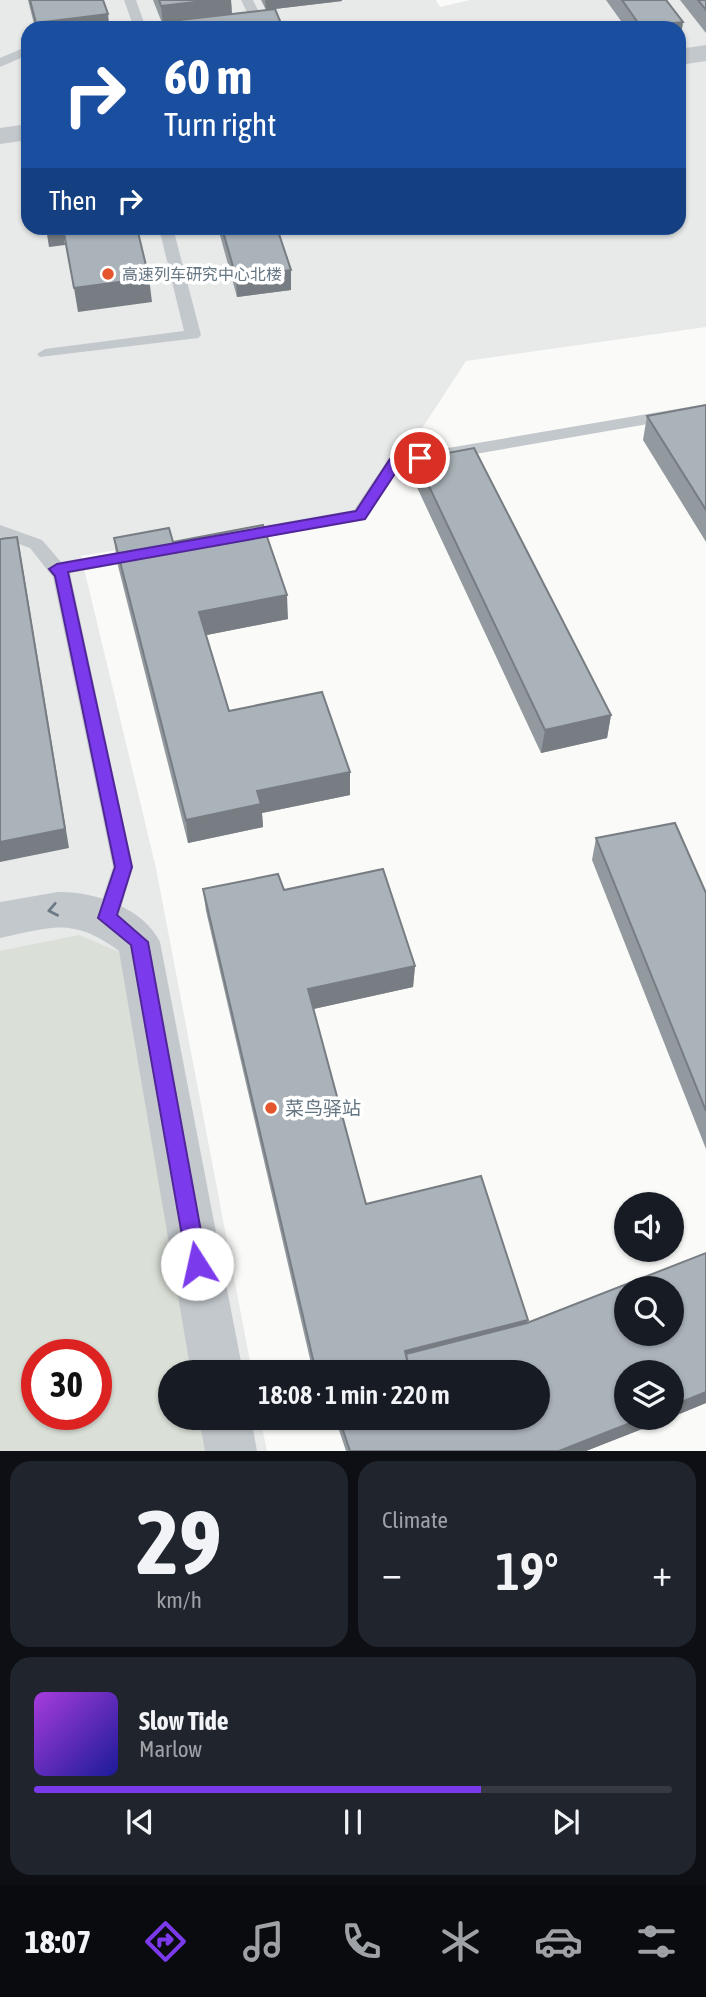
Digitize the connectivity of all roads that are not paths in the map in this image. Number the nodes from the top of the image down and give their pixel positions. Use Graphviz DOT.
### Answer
graph roads {
  1 [pos="130,0"];
  2 [pos="247,0"];
  3 [pos="138,21"];
  4 [pos="246,21"];
  5 [pos="21,53"];
  6 [pos="706,54"];
  7 [pos="686,56"];
  8 [pos="0,63"];
  9 [pos="21,133"];
  10 [pos="0,136"];
  11 [pos="168,235"];
  12 [pos="45,354"];
  13 [pos="706,409"];
  14 [pos="0,531"];
  15 [pos="226,539"];
  16 [pos="161,550"];
  17 [pos="57,569"];
  18 [pos="107,918"];
  19 [pos="0,920"];
  20 [pos="215,1360"];
  21 [pos="227,1430"];
  22 [pos="231,1451"];
  1 -- 3 [label="lane"];
  2 -- 4 [label="lane"];
  5 -- 8 [label="lane"];
  6 -- 7 [label="street"];
  9 -- 10 [label="street"];
  11 -- 12 [label="lane"];
  13 -- 15 [label="lane"];
  14 -- 17 [label="lane"];
  16 -- 17 [label="lane"];
  17 -- 18 [label="lane"];
  18 -- 19 [label="street, one-way"];
  18 -- 20 [label="street"];
  21 -- 22 [label="street"];
}
